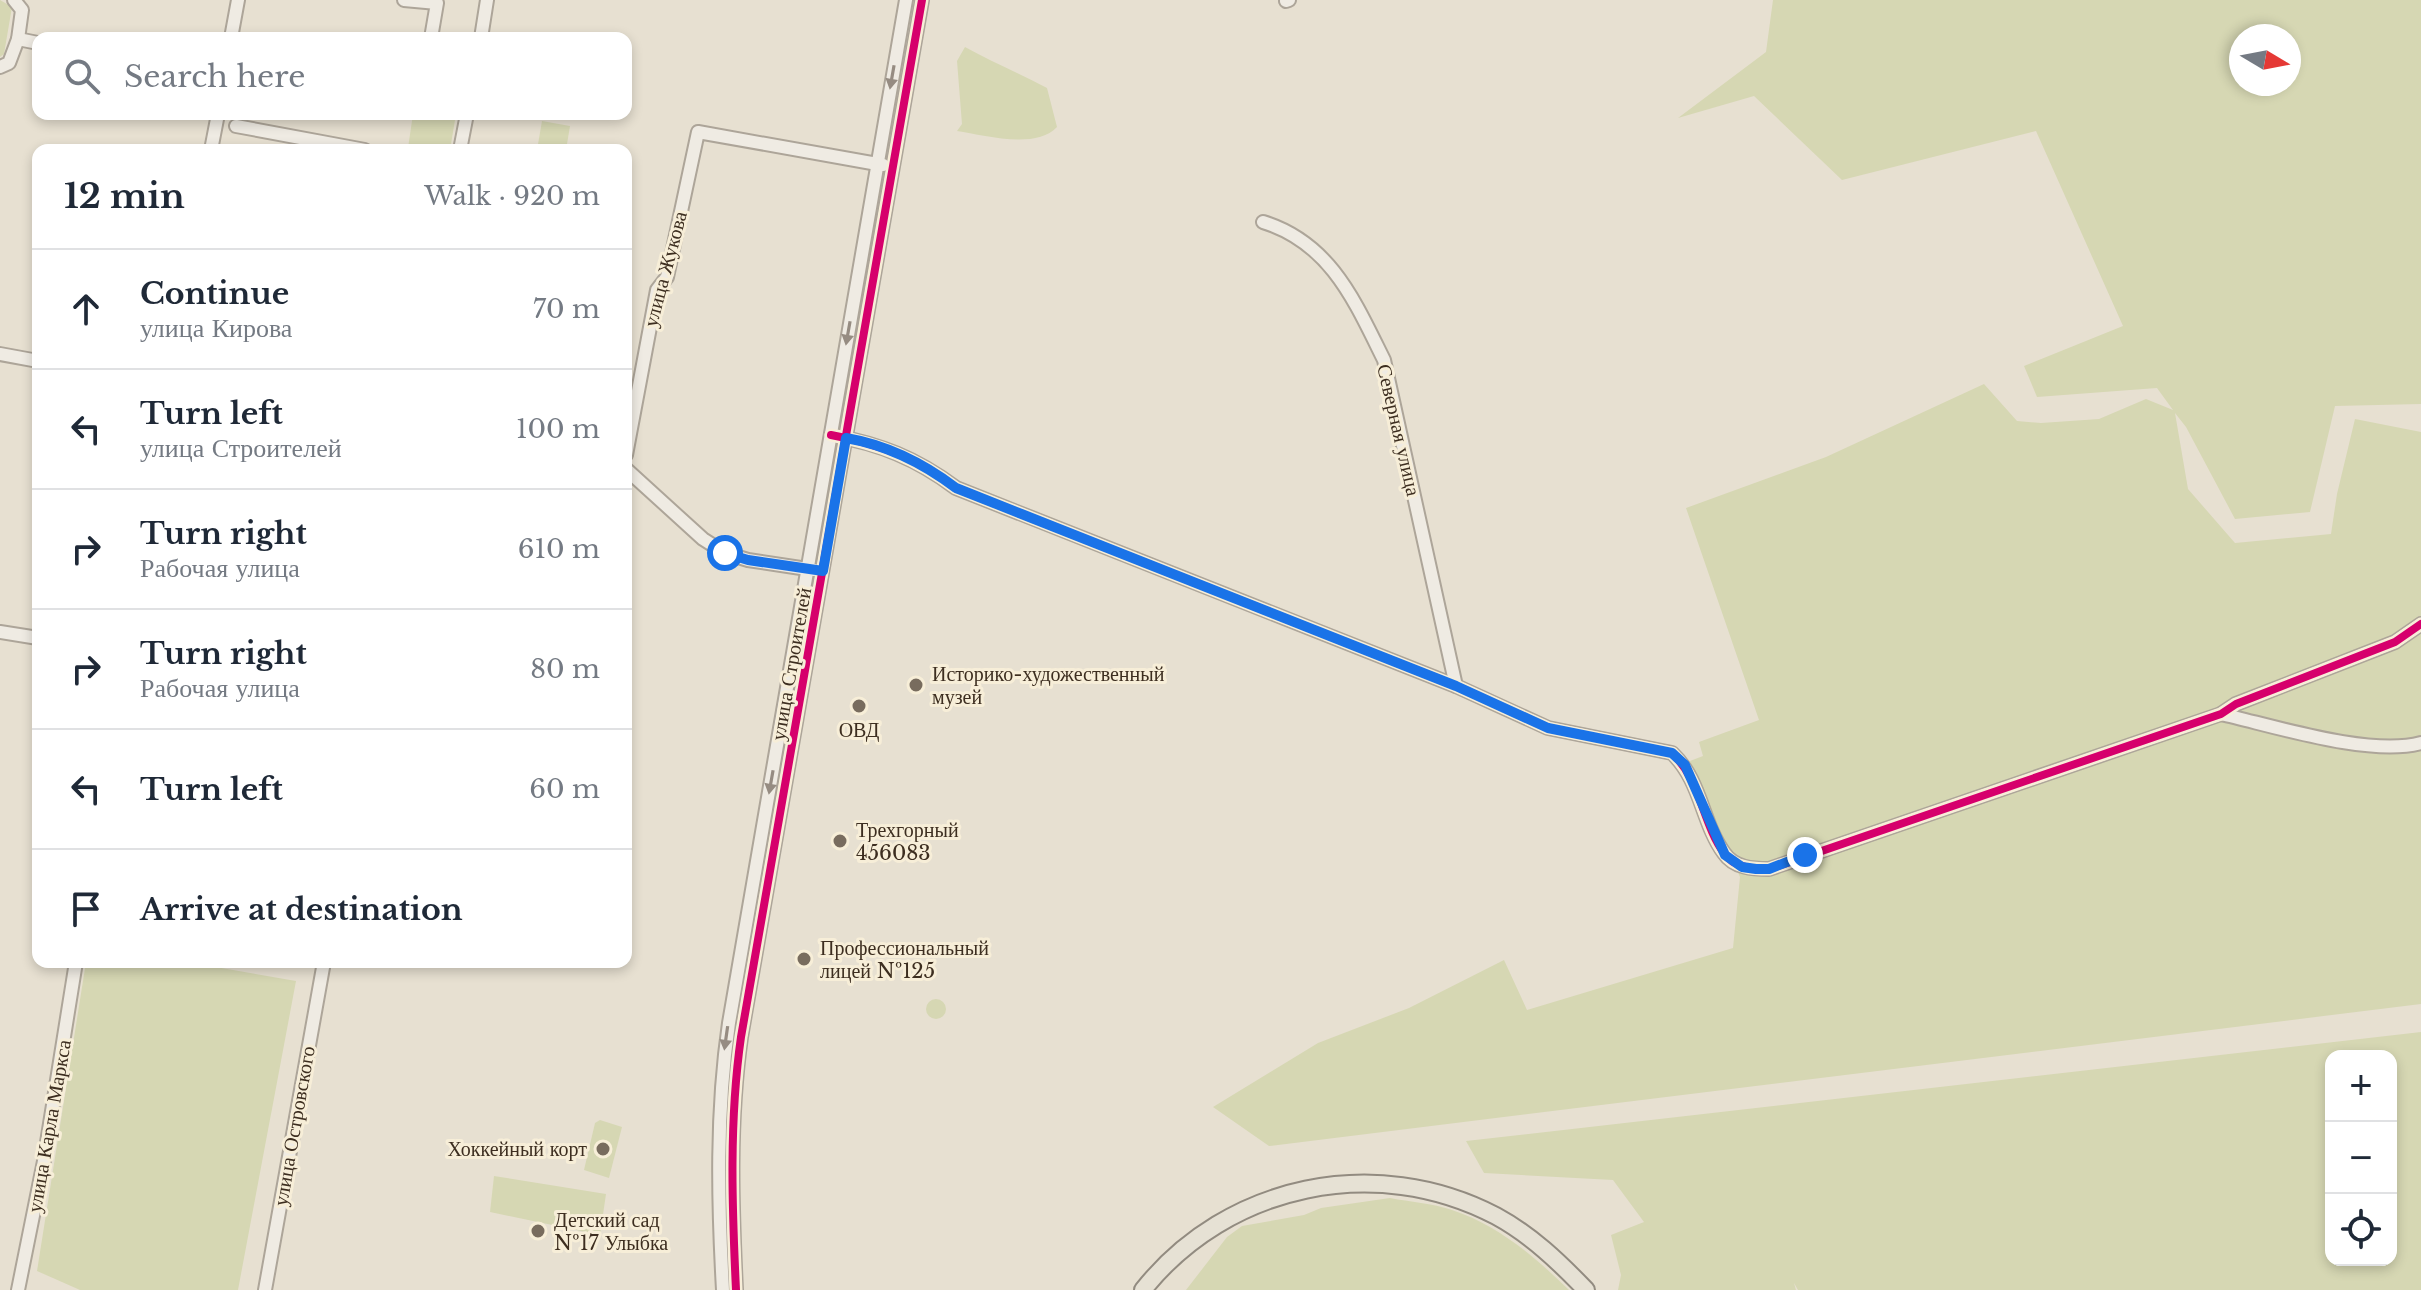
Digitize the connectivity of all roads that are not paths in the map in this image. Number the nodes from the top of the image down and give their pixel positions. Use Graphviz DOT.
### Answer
graph roads {
  1 [pos="14,0"];
  2 [pos="238,0"];
  3 [pos="404,0"];
  4 [pos="487,0"];
  5 [pos="906,0"];
  6 [pos="922,0"];
  7 [pos="232,32"];
  8 [pos="432,32"];
  9 [pos="482,32"];
  10 [pos="18,39"];
  11 [pos="32,42"];
  12 [pos="0,67"];
  13 [pos="217,120"];
  14 [pos="466,120"];
  15 [pos="236,126"];
  16 [pos="212,144"];
  17 [pos="333,144"];
  18 [pos="461,144"];
  19 [pos="877,164"];
  20 [pos="892,166"];
  21 [pos="1263,222"];
  22 [pos="0,354"];
  23 [pos="32,360"];
  24 [pos="632,423"];
  25 [pos="831,435"];
  26 [pos="846,438"];
  27 [pos="632,474"];
  28 [pos="808,569"];
  29 [pos="823,571"];
  30 [pos="2421,624"];
  31 [pos="0,632"];
  32 [pos="32,637"];
  33 [pos="1456,686"];
  34 [pos="2221,714"];
  35 [pos="2421,743"];
  36 [pos="75,968"];
  37 [pos="322,968"];
  38 [pos="18,1290"];
  39 [pos="265,1290"];
  40 [pos="723,1290"];
  41 [pos="736,1290"];
  42 [pos="1143,1290"];
  43 [pos="1586,1290"];
  1 -- 10 [label="street"];
  2 -- 7 [label="street"];
  3 -- 8 [label="street"];
  4 -- 9 [label="street"];
  5 -- 19 [label="street, улица Строителей, one-way"];
  6 -- 20 [label="street, улица Строителей"];
  10 -- 11 [label="street"];
  10 -- 12 [label="street"];
  13 -- 16 [label="street"];
  14 -- 18 [label="street"];
  15 -- 17 [label="street"];
  19 -- 20 [label="street"];
  19 -- 24 [label="street, улица Жукова"];
  19 -- 25 [label="street, улица Строителей, one-way"];
  20 -- 26 [label="street, улица Строителей"];
  21 -- 33 [label="street, Северная улица"];
  22 -- 23 [label="street"];
  25 -- 26 [label="street"];
  25 -- 28 [label="street, улица Строителей"];
  26 -- 29 [label="street, улица Строителей"];
  26 -- 33 [label="street"];
  27 -- 28 [label="street"];
  28 -- 29 [label="street"];
  28 -- 40 [label="street, улица Строителей, one-way"];
  29 -- 41 [label="street, улица Строителей"];
  30 -- 34 [label="street"];
  31 -- 32 [label="street"];
  33 -- 34 [label="street"];
  34 -- 35 [label="street"];
  36 -- 38 [label="street, улица Карла Маркса"];
  37 -- 39 [label="street, улица Островского"];
  42 -- 43 [label="main road"];
}
